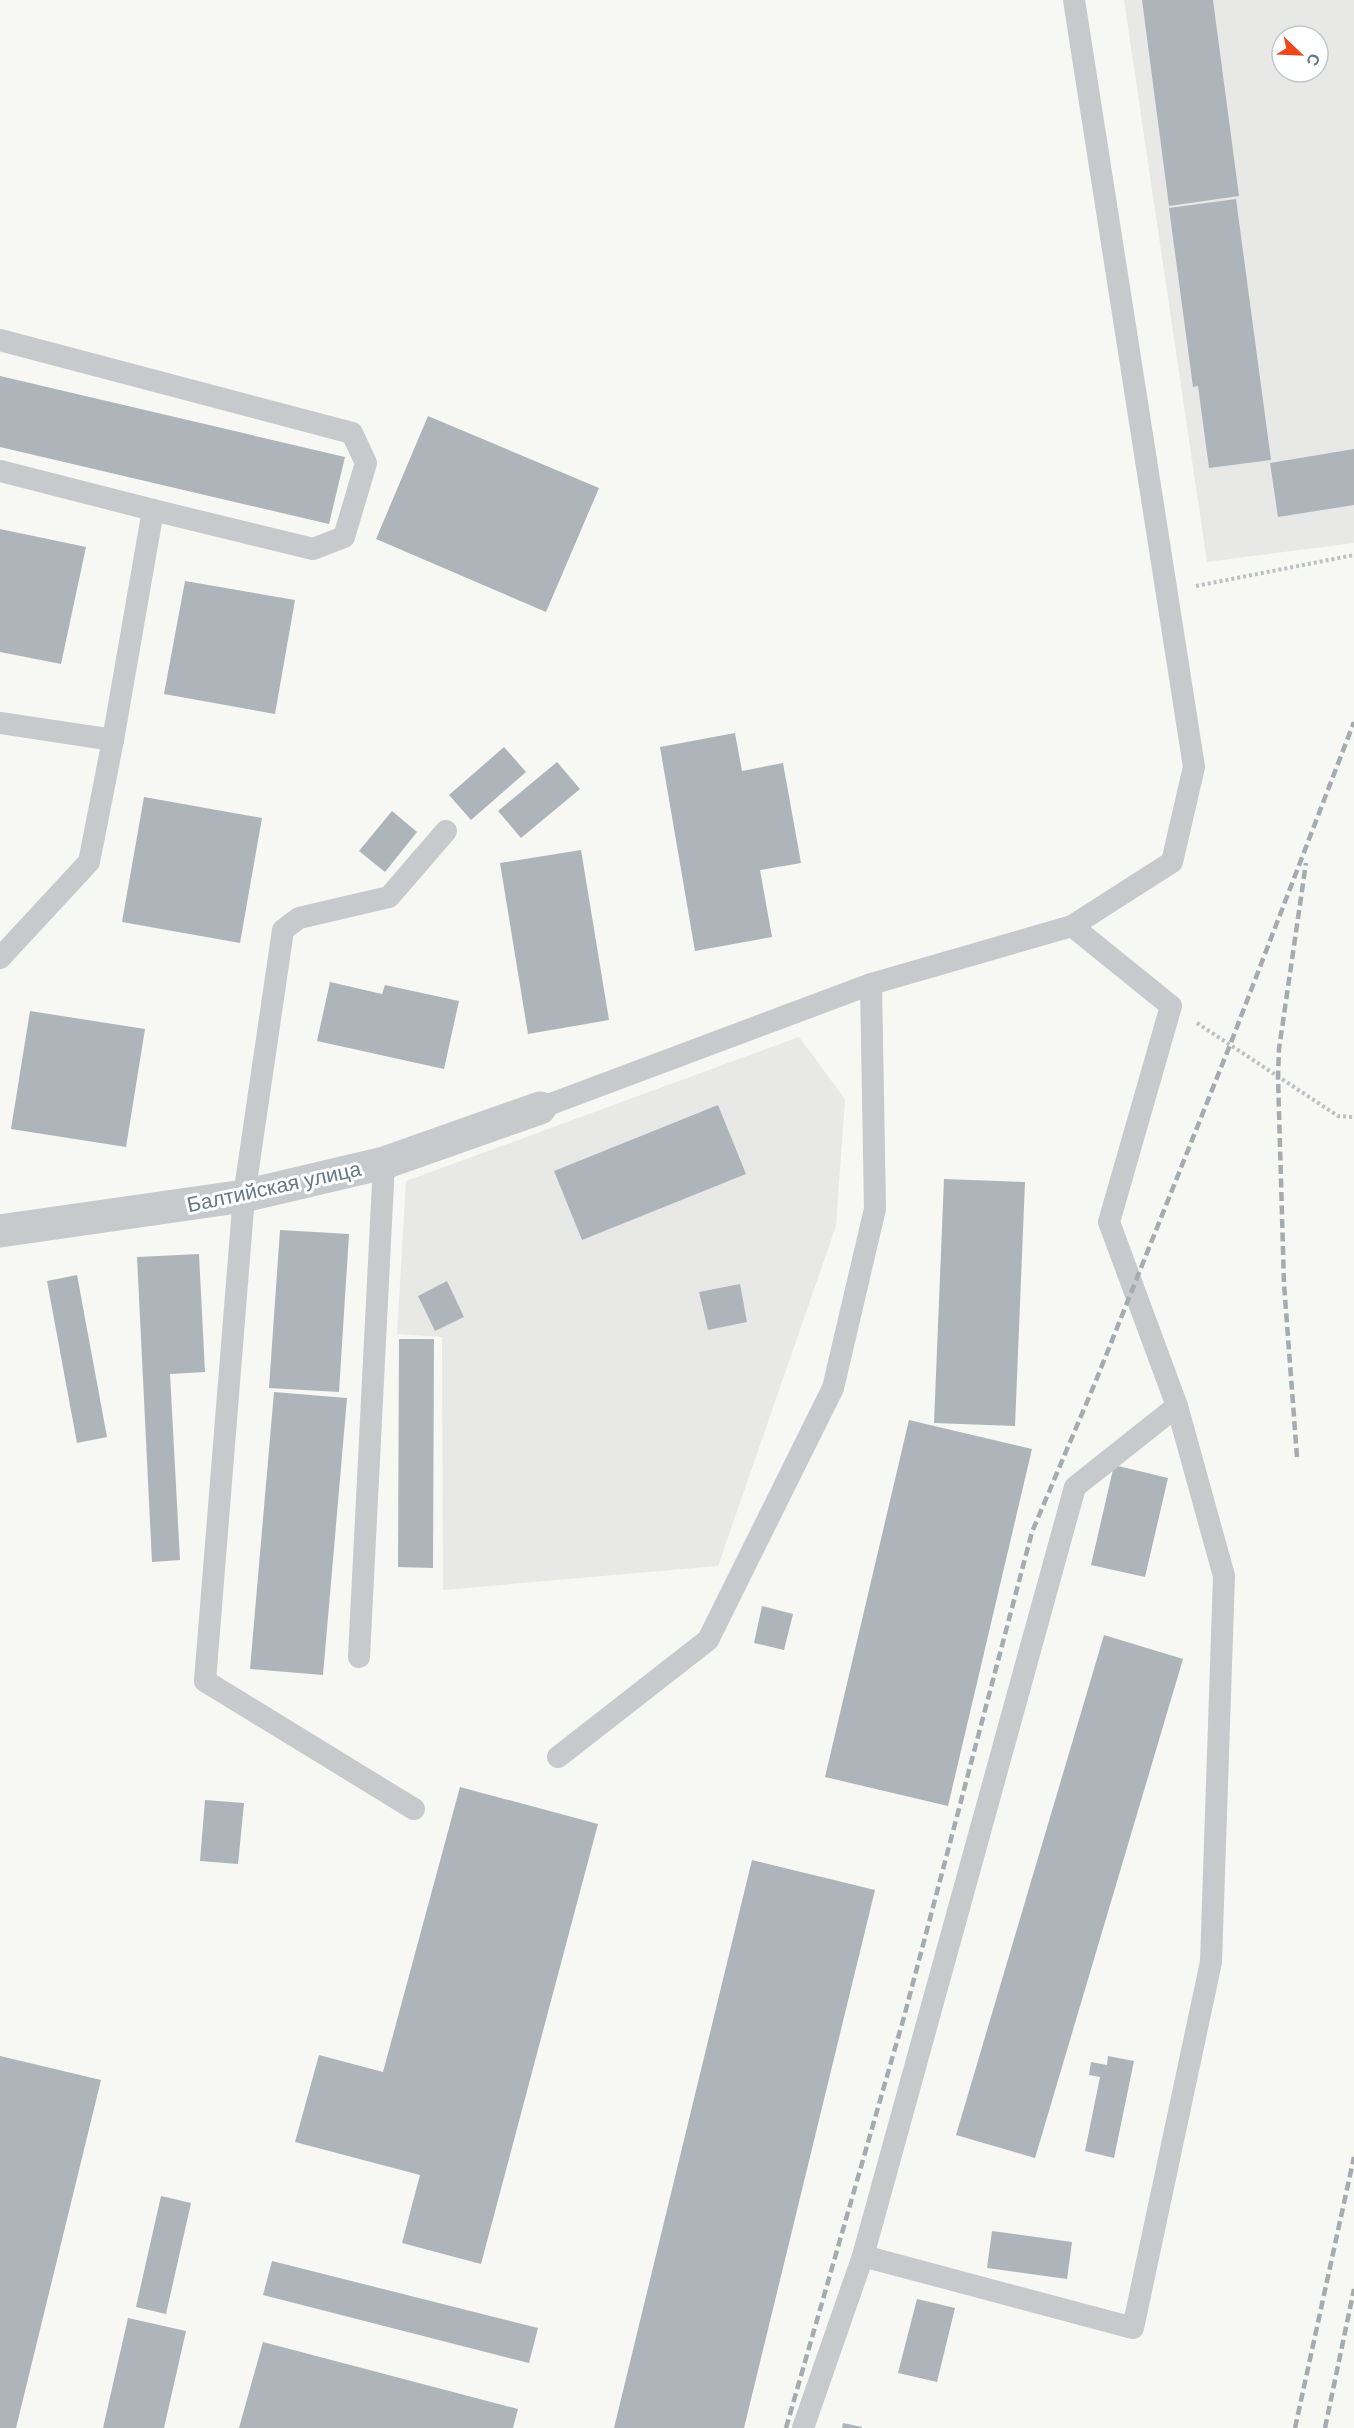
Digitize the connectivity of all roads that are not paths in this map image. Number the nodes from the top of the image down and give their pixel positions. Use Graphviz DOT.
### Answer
graph roads {
  1 [pos="1074,0"];
  2 [pos="0,340"];
  3 [pos="0,471"];
  4 [pos="153,510"];
  5 [pos="0,723"];
  6 [pos="113,740"];
  7 [pos="447,831"];
  8 [pos="1072,926"];
  9 [pos="0,958"];
  10 [pos="871,984"];
  11 [pos="540,1108"];
  12 [pos="384,1163"];
  13 [pos="244,1196"];
  14 [pos="0,1231"];
  15 [pos="1177,1406"];
  16 [pos="359,1657"];
  17 [pos="558,1757"];
  18 [pos="414,1809"];
  19 [pos="863,2256"];
  20 [pos="803,2428"];
  1 -- 8 [label="lane"];
  2 -- 4 [label="lane"];
  3 -- 4 [label="lane"];
  4 -- 6 [label="lane"];
  5 -- 6 [label="lane"];
  6 -- 9 [label="lane"];
  7 -- 13 [label="lane"];
  8 -- 10 [label="lane"];
  8 -- 15 [label="lane"];
  10 -- 11 [label="lane"];
  10 -- 17 [label="lane"];
  11 -- 12 [label="street, Балтийская улица"];
  12 -- 13 [label="street, Балтийская улица"];
  12 -- 16 [label="lane"];
  13 -- 14 [label="street, Балтийская улица"];
  13 -- 18 [label="lane"];
  15 -- 19 [label="lane"];
  15 -- 19 [label="lane"];
  19 -- 20 [label="lane"];
}
